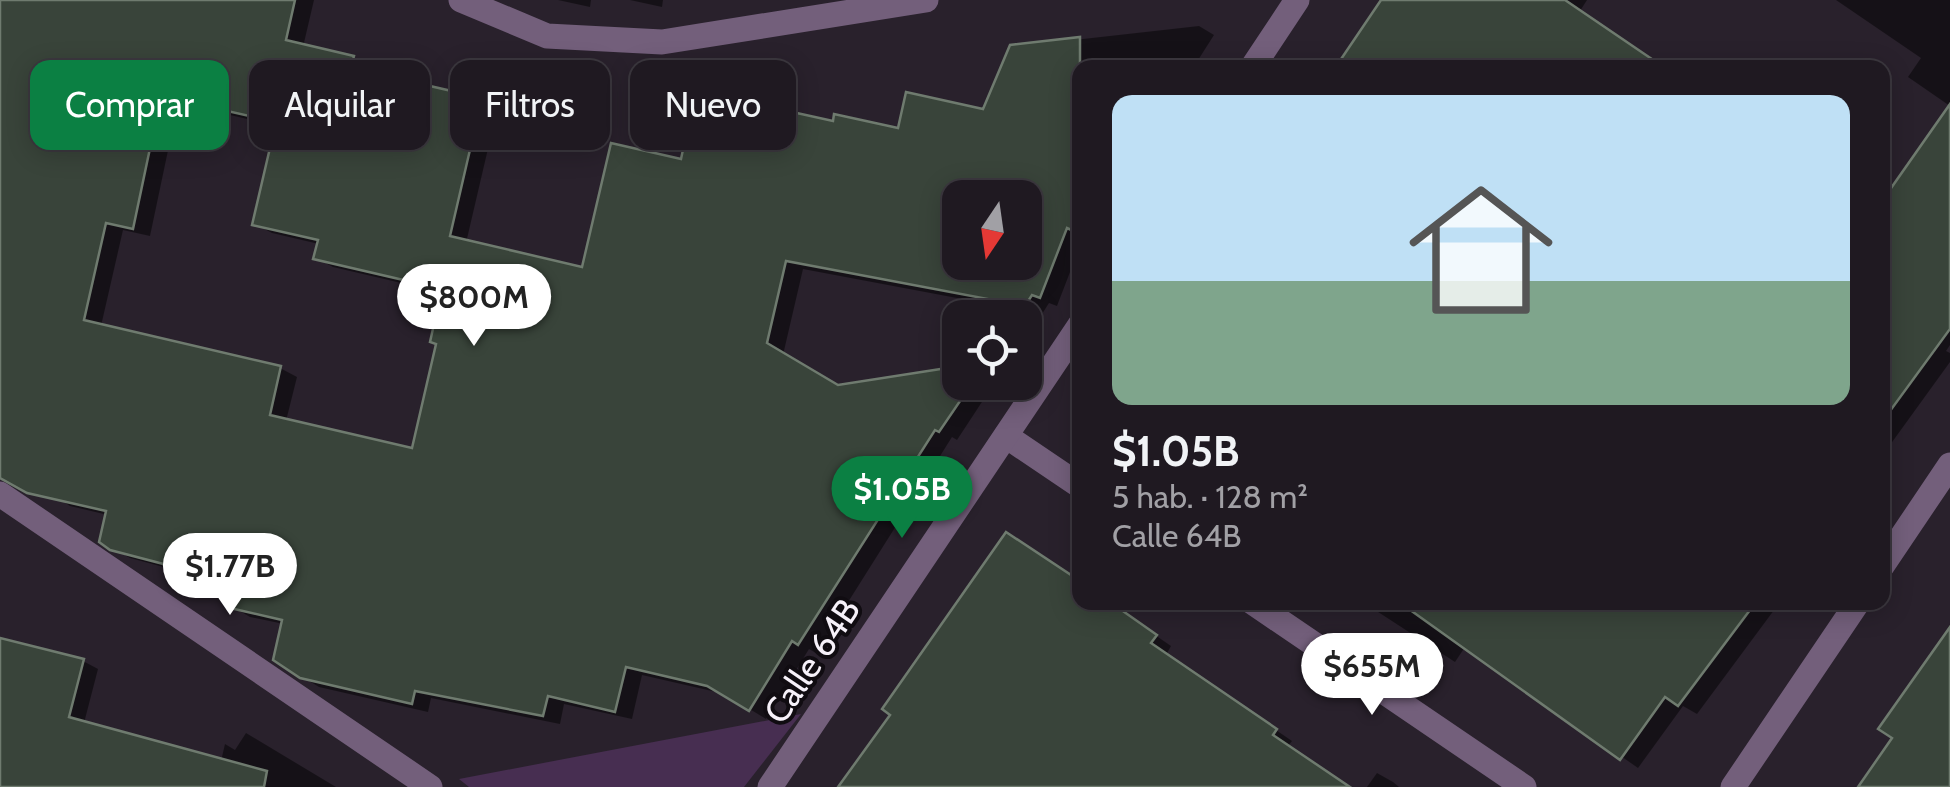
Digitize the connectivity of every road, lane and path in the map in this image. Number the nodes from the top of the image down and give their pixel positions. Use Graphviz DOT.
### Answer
graph roads {
  1 [pos="461,0"];
  2 [pos="926,0"];
  3 [pos="1298,0"];
  4 [pos="1257,60"];
  5 [pos="1072,337"];
  6 [pos="1006,436"];
  7 [pos="1950,466"];
  8 [pos="1072,481"];
  9 [pos="0,494"];
  10 [pos="1890,554"];
  11 [pos="1264,610"];
  12 [pos="1853,610"];
  13 [pos="430,787"];
  14 [pos="770,787"];
  15 [pos="1524,787"];
  16 [pos="1733,787"];
  1 -- 2 [label="street"];
  3 -- 4 [label="street"];
  5 -- 6 [label="street, Calle 64B"];
  6 -- 8 [label="street"];
  6 -- 14 [label="street, Calle 64B"];
  7 -- 10 [label="street"];
  9 -- 13 [label="street"];
  11 -- 15 [label="street"];
  12 -- 16 [label="street"];
}
